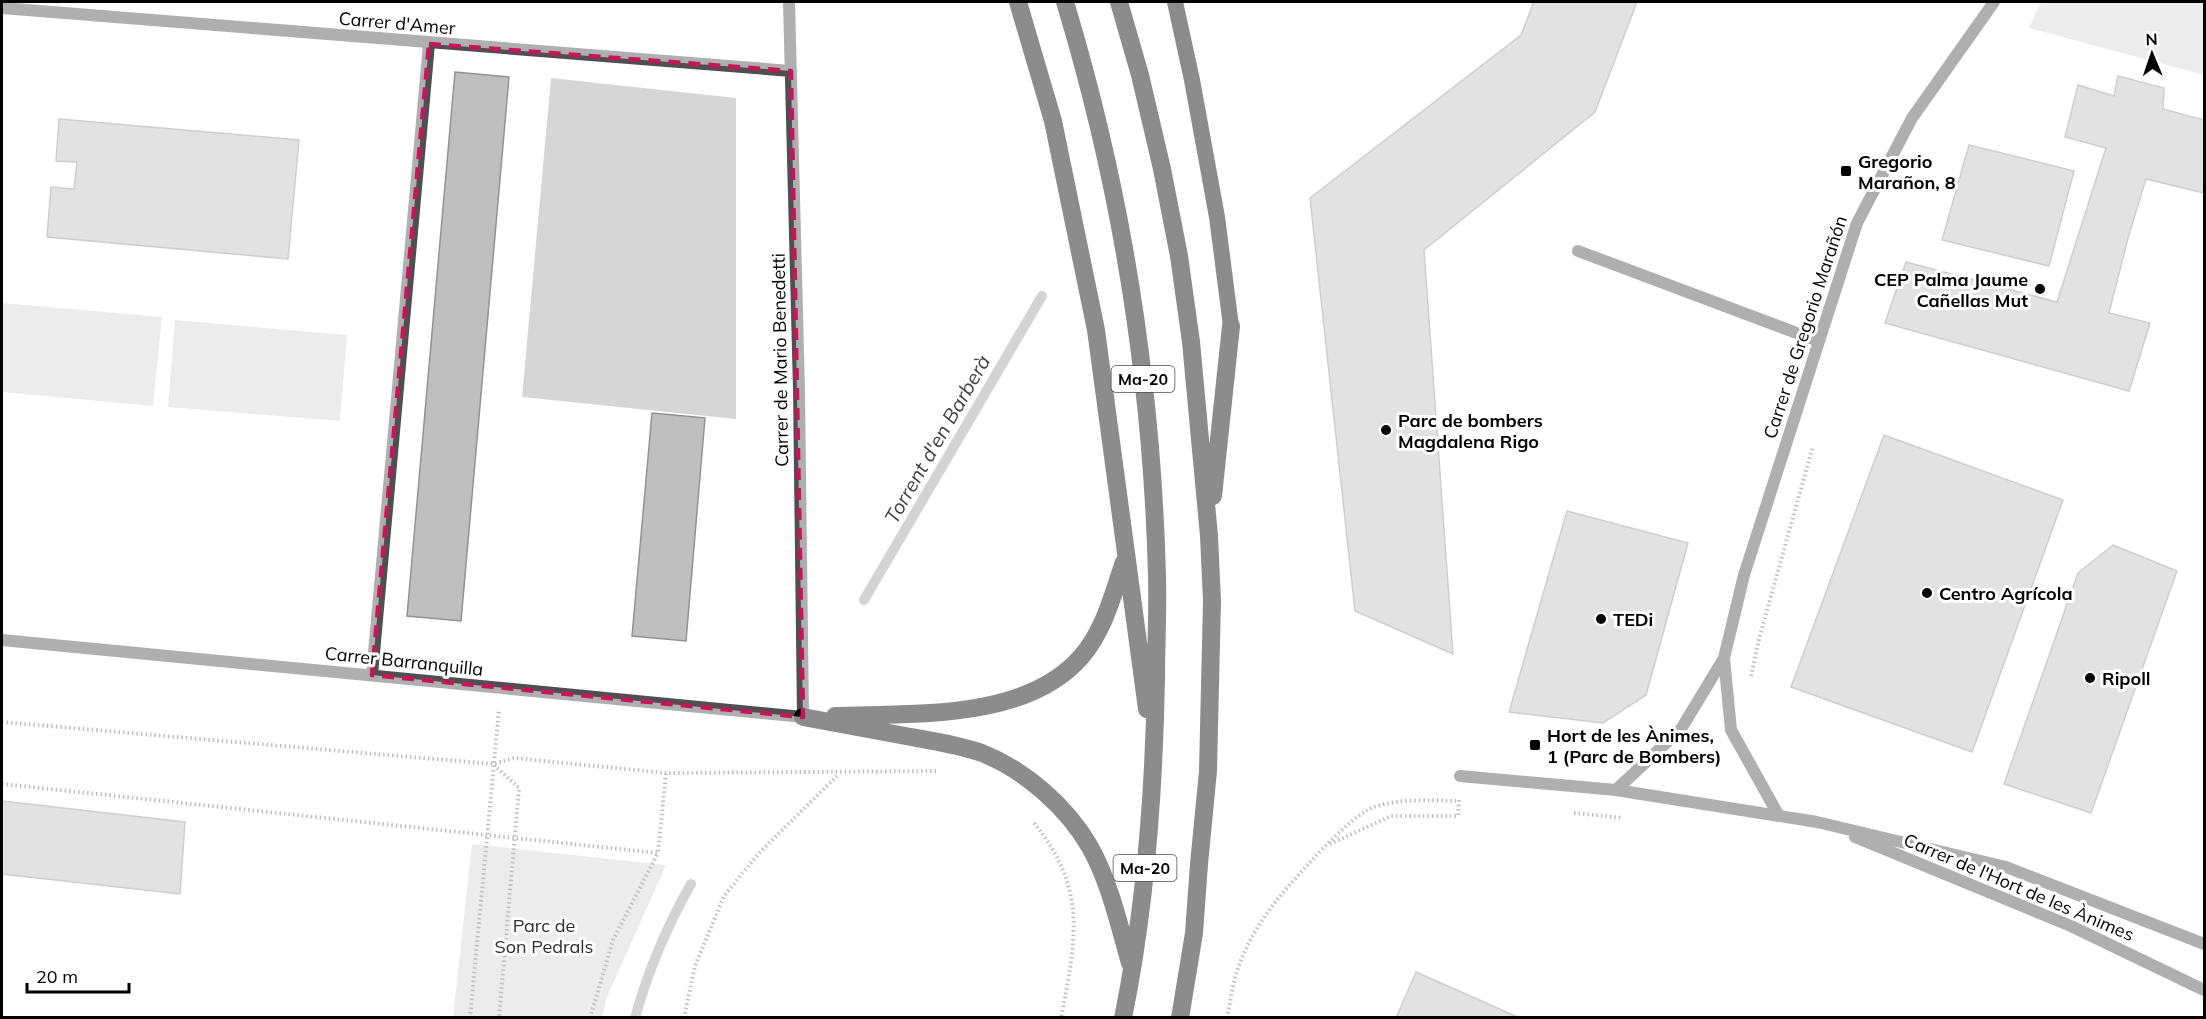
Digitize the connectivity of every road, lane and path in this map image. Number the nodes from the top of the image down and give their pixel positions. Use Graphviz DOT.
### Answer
graph roads {
  1 [pos="789,2"];
  2 [pos="1018,2"];
  3 [pos="1065,2"];
  4 [pos="1119,2"];
  5 [pos="1175,2"];
  6 [pos="1994,2"];
  7 [pos="2,8"];
  8 [pos="429,44"];
  9 [pos="790,71"];
  10 [pos="1578,251"];
  11 [pos="1231,326"];
  12 [pos="1818,341"];
  13 [pos="1209,536"];
  14 [pos="1125,560"];
  15 [pos="2,640"];
  16 [pos="1724,658"];
  17 [pos="372,675"];
  18 [pos="501,688"];
  19 [pos="803,717"];
  20 [pos="2,722"];
  21 [pos="493,764"];
  22 [pos="1154,764"];
  23 [pos="947,771"];
  24 [pos="840,773"];
  25 [pos="666,774"];
  26 [pos="1460,776"];
  27 [pos="2,784"];
  28 [pos="1616,790"];
  29 [pos="1779,816"];
  30 [pos="1030,817"];
  31 [pos="1817,822"];
  32 [pos="487,834"];
  33 [pos="515,837"];
  34 [pos="658,853"];
  35 [pos="2205,944"];
  36 [pos="1132,971"];
  37 [pos="2205,990"];
  38 [pos="470,1017"];
  39 [pos="499,1017"];
  40 [pos="590,1017"];
  41 [pos="684,1017"];
  42 [pos="1061,1017"];
  43 [pos="1123,1017"];
  44 [pos="1180,1017"];
  45 [pos="1227,1017"];
  1 -- 9 [label="street, Carrer de Mario Benedetti"];
  2 -- 14 [label="highway"];
  3 -- 22 [label="highway, Ma-20"];
  4 -- 13 [label="highway, Ma-20"];
  5 -- 11 [label="highway"];
  6 -- 12 [label="street, Carrer de Gregorio Marañón"];
  7 -- 8 [label="street, Carrer d'Amer"];
  8 -- 9 [label="street, Carrer d'Amer"];
  8 -- 17 [label="street"];
  9 -- 19 [label="street, Carrer de Mario Benedetti"];
  10 -- 12 [label="street"];
  11 -- 13 [label="highway"];
  12 -- 16 [label="street, Carrer de Gregorio Marañón"];
  13 -- 44 [label="highway, Ma-20"];
  14 -- 19 [label="highway"];
  14 -- 22 [label="highway"];
  15 -- 17 [label="street, Carrer Barranquilla"];
  16 -- 28 [label="street, Carrer de Gregorio Marañón"];
  16 -- 29 [label="street, Carrer de Gregorio Marañón"];
  17 -- 18 [label="street, Carrer Barranquilla"];
  18 -- 19 [label="street, Carrer Barranquilla"];
  18 -- 21 [label="path"];
  19 -- 36 [label="highway"];
  20 -- 21 [label="path"];
  21 -- 25 [label="path"];
  21 -- 32 [label="path"];
  21 -- 33 [label="path"];
  22 -- 36 [label="highway, Ma-20"];
  23 -- 24 [label="path"];
  24 -- 25 [label="path"];
  24 -- 41 [label="path"];
  25 -- 34 [label="path"];
  26 -- 28 [label="street, Carrer de l'Hort de les Ànimes"];
  26 -- 45 [label="path"];
  27 -- 32 [label="path"];
  28 -- 29 [label="street, Carrer de l'Hort de les Ànimes"];
  29 -- 31 [label="street, Carrer de l'Hort de les Ànimes"];
  30 -- 42 [label="path"];
  31 -- 35 [label="street, Carrer de l'Hort de les Ànimes"];
  31 -- 37 [label="street, Carrer de l'Hort de les Ànimes"];
  32 -- 33 [label="path"];
  32 -- 38 [label="path"];
  33 -- 34 [label="path"];
  33 -- 39 [label="path"];
  34 -- 40 [label="path"];
  36 -- 43 [label="highway, Ma-20"];
}
